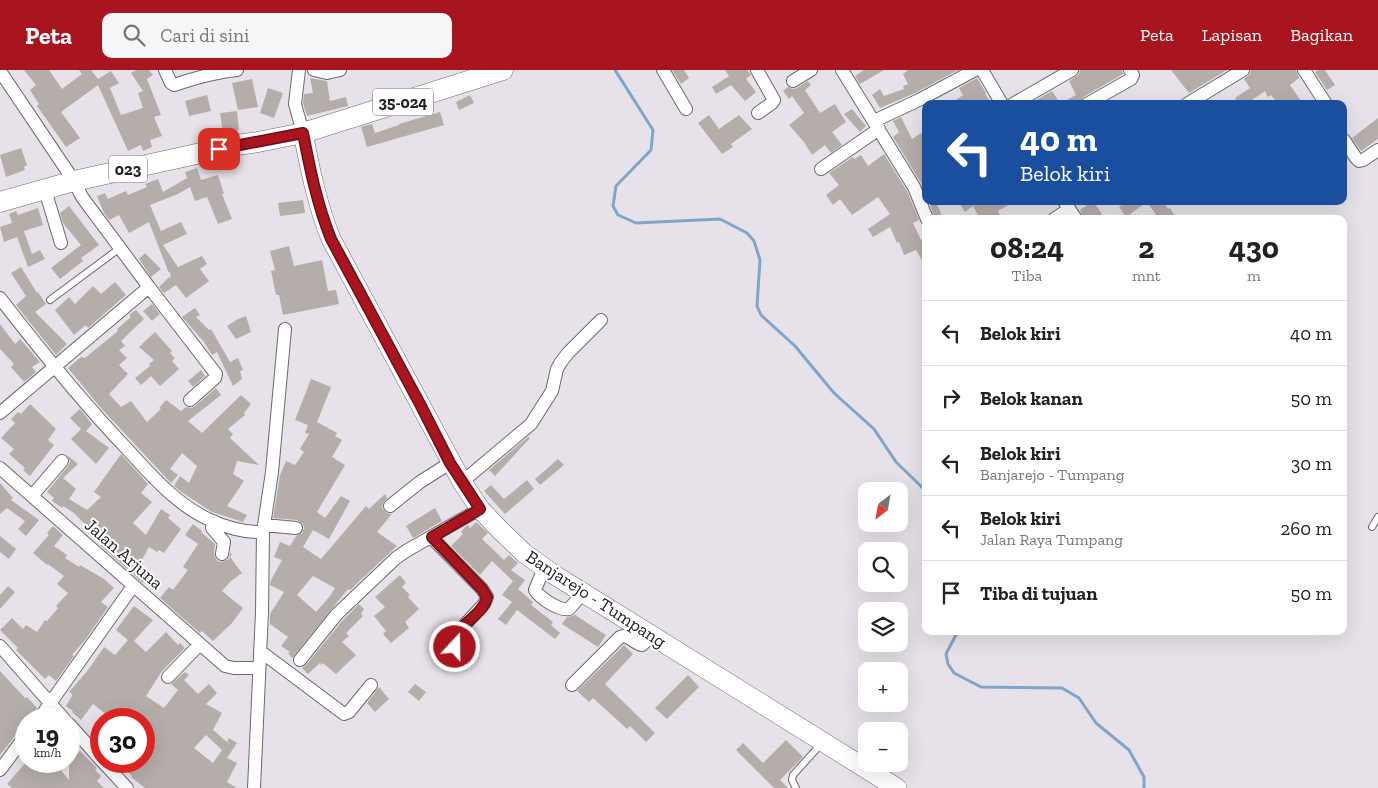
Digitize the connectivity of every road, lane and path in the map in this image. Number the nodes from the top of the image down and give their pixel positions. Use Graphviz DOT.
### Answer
graph roads {
  1 [pos="165,70"];
  2 [pos="237,70"];
  3 [pos="299,70"];
  4 [pos="314,70"];
  5 [pos="340,70"];
  6 [pos="503,70"];
  7 [pos="663,70"];
  8 [pos="757,70"];
  9 [pos="811,70"];
  10 [pos="842,70"];
  11 [pos="975,70"];
  12 [pos="982,70"];
  13 [pos="1072,70"];
  14 [pos="1130,70"];
  15 [pos="1243,70"];
  16 [pos="1304,70"];
  17 [pos="0,72"];
  18 [pos="793,82"];
  19 [pos="1000,100"];
  20 [pos="1020,100"];
  21 [pos="1095,100"];
  22 [pos="1194,100"];
  23 [pos="1323,100"];
  24 [pos="686,109"];
  25 [pos="758,113"];
  26 [pos="877,125"];
  27 [pos="294,134"];
  28 [pos="1347,144"];
  29 [pos="1378,150"];
  30 [pos="821,169"];
  31 [pos="74,181"];
  32 [pos="45,190"];
  33 [pos="0,202"];
  34 [pos="925,215"];
  35 [pos="61,243"];
  36 [pos="120,248"];
  37 [pos="149,287"];
  38 [pos="0,298"];
  39 [pos="50,300"];
  40 [pos="601,320"];
  41 [pos="285,329"];
  42 [pos="54,367"];
  43 [pos="190,400"];
  44 [pos="0,413"];
  45 [pos="62,461"];
  46 [pos="450,463"];
  47 [pos="0,468"];
  48 [pos="462,482"];
  49 [pos="32,496"];
  50 [pos="390,506"];
  51 [pos="480,509"];
  52 [pos="1378,517"];
  53 [pos="213,521"];
  54 [pos="1372,527"];
  55 [pos="296,528"];
  56 [pos="257,530"];
  57 [pos="432,537"];
  58 [pos="222,554"];
  59 [pos="544,568"];
  60 [pos="133,586"];
  61 [pos="583,593"];
  62 [pos="652,635"];
  63 [pos="200,644"];
  64 [pos="0,646"];
  65 [pos="260,651"];
  66 [pos="300,660"];
  67 [pos="458,664"];
  68 [pos="254,668"];
  69 [pos="168,677"];
  70 [pos="371,685"];
  71 [pos="572,685"];
  72 [pos="50,703"];
  73 [pos="47,708"];
  74 [pos="54,708"];
  75 [pos="80,736"];
  76 [pos="822,742"];
  77 [pos="90,748"];
  78 [pos="15,750"];
  79 [pos="0,770"];
  80 [pos="113,773"];
  81 [pos="126,788"];
  82 [pos="254,788"];
  83 [pos="796,788"];
  84 [pos="897,788"];
  1 -- 2 [label="street"];
  3 -- 27 [label="street"];
  4 -- 5 [label="street"];
  6 -- 27 [label="main road, 35-024"];
  7 -- 24 [label="street"];
  8 -- 25 [label="street"];
  9 -- 18 [label="street"];
  10 -- 26 [label="street"];
  11 -- 26 [label="street"];
  12 -- 19 [label="street"];
  13 -- 20 [label="street"];
  14 -- 21 [label="street"];
  15 -- 22 [label="street"];
  16 -- 23 [label="street"];
  17 -- 31 [label="street"];
  26 -- 30 [label="street"];
  26 -- 34 [label="street"];
  27 -- 31 [label="main road, 023"];
  27 -- 46 [label="main road, Banjarejo - Tumpang"];
  28 -- 29 [label="street"];
  31 -- 32 [label="main road, 023"];
  31 -- 36 [label="street"];
  32 -- 33 [label="main road, 023"];
  32 -- 35 [label="street"];
  36 -- 37 [label="street"];
  36 -- 39 [label="lane"];
  37 -- 42 [label="street"];
  37 -- 43 [label="street"];
  38 -- 42 [label="street"];
  40 -- 48 [label="street"];
  41 -- 56 [label="street"];
  42 -- 44 [label="street"];
  42 -- 53 [label="street"];
  45 -- 49 [label="street"];
  46 -- 48 [label="main road, Banjarejo - Tumpang"];
  46 -- 50 [label="street"];
  47 -- 49 [label="street, Jalan Arjuna"];
  48 -- 51 [label="main road, Banjarejo - Tumpang"];
  49 -- 60 [label="street, Jalan Arjuna"];
  51 -- 57 [label="street"];
  51 -- 59 [label="main road, Banjarejo - Tumpang"];
  52 -- 54 [label="lane"];
  53 -- 56 [label="street"];
  53 -- 58 [label="street"];
  55 -- 56 [label="street"];
  56 -- 65 [label="street"];
  57 -- 66 [label="street"];
  57 -- 67 [label="street"];
  59 -- 61 [label="main road, Banjarejo - Tumpang"];
  59 -- 61 [label="street"];
  60 -- 63 [label="street, Jalan Arjuna"];
  60 -- 72 [label="street"];
  61 -- 62 [label="main road, Banjarejo - Tumpang"];
  62 -- 71 [label="street"];
  62 -- 76 [label="main road, Banjarejo - Tumpang"];
  63 -- 68 [label="street, Jalan Arjuna"];
  63 -- 69 [label="street"];
  64 -- 72 [label="street"];
  65 -- 68 [label="street"];
  65 -- 70 [label="street"];
  68 -- 82 [label="street"];
  72 -- 73 [label="street"];
  72 -- 74 [label="street"];
  75 -- 77 [label="street"];
  76 -- 83 [label="lane"];
  76 -- 84 [label="main road, Banjarejo - Tumpang"];
  78 -- 79 [label="street"];
  80 -- 81 [label="street"];
}
